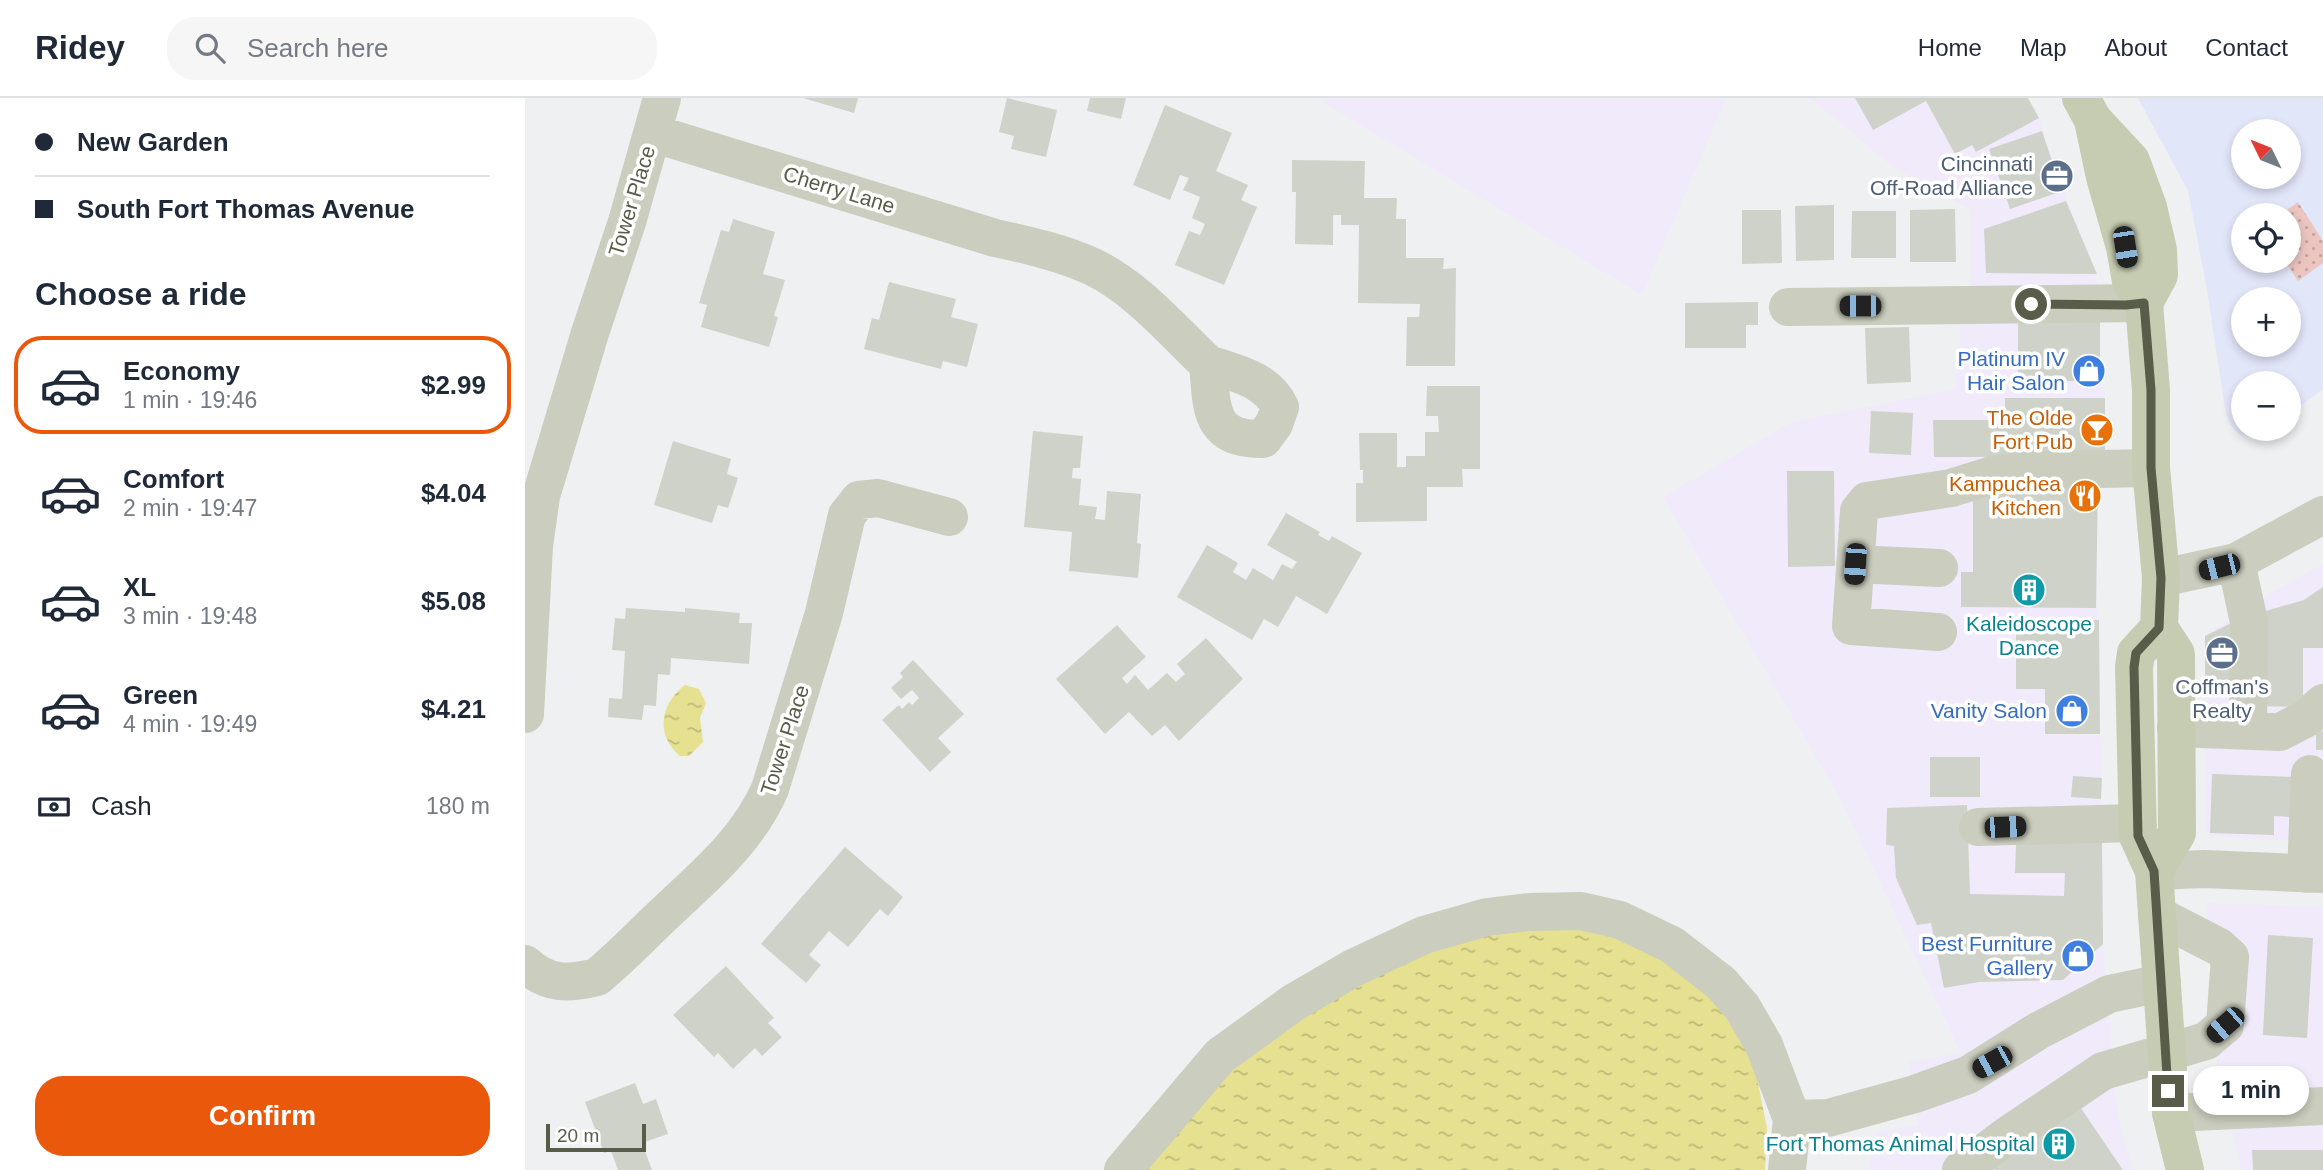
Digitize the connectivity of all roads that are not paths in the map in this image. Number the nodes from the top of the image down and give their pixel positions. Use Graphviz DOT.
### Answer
graph roads {
  1 [pos="2087,109"];
  2 [pos="657,115"];
  3 [pos="2144,303"];
  4 [pos="1788,307"];
  5 [pos="1208,364"];
  6 [pos="2151,468"];
  7 [pos="2323,515"];
  8 [pos="949,517"];
  9 [pos="2236,562"];
  10 [pos="1855,564"];
  11 [pos="1939,568"];
  12 [pos="2161,578"];
  13 [pos="2159,628"];
  14 [pos="1938,632"];
  15 [pos="2323,704"];
  16 [pos="525,714"];
  17 [pos="2176,728"];
  18 [pos="2248,731"];
  19 [pos="2310,774"];
  20 [pos="2137,823"];
  21 [pos="1979,827"];
  22 [pos="2154,871"];
  23 [pos="2314,874"];
  24 [pos="2157,915"];
  25 [pos="525,964"];
  26 [pos="2162,983"];
  27 [pos="2166,1052"];
  28 [pos="2323,1106"];
  29 [pos="2171,1113"];
  30 [pos="1792,1119"];
  31 [pos="1123,1170"];
  32 [pos="1787,1170"];
  33 [pos="1961,1170"];
  34 [pos="2185,1170"];
  1 -- 3 [label="main road"];
  2 -- 5 [label="street, Cherry Lane"];
  2 -- 16 [label="street, Tower Place"];
  3 -- 4 [label="street"];
  3 -- 6 [label="main road"];
  6 -- 10 [label="street"];
  6 -- 12 [label="main road"];
  7 -- 9 [label="street"];
  8 -- 25 [label="street, Tower Place"];
  9 -- 12 [label="street"];
  9 -- 18 [label="street"];
  10 -- 11 [label="street"];
  10 -- 14 [label="street"];
  12 -- 13 [label="main road"];
  13 -- 17 [label="main road"];
  13 -- 20 [label="main road"];
  15 -- 18 [label="street"];
  17 -- 18 [label="street"];
  17 -- 22 [label="main road"];
  19 -- 23 [label="street"];
  20 -- 21 [label="street"];
  20 -- 22 [label="main road"];
  22 -- 23 [label="street"];
  22 -- 24 [label="main road"];
  24 -- 26 [label="main road"];
  24 -- 27 [label="street"];
  26 -- 27 [label="main road"];
  26 -- 30 [label="street"];
  27 -- 29 [label="main road"];
  27 -- 33 [label="street"];
  28 -- 29 [label="street"];
  29 -- 34 [label="main road"];
  30 -- 31 [label="street"];
  30 -- 32 [label="street"];
}
